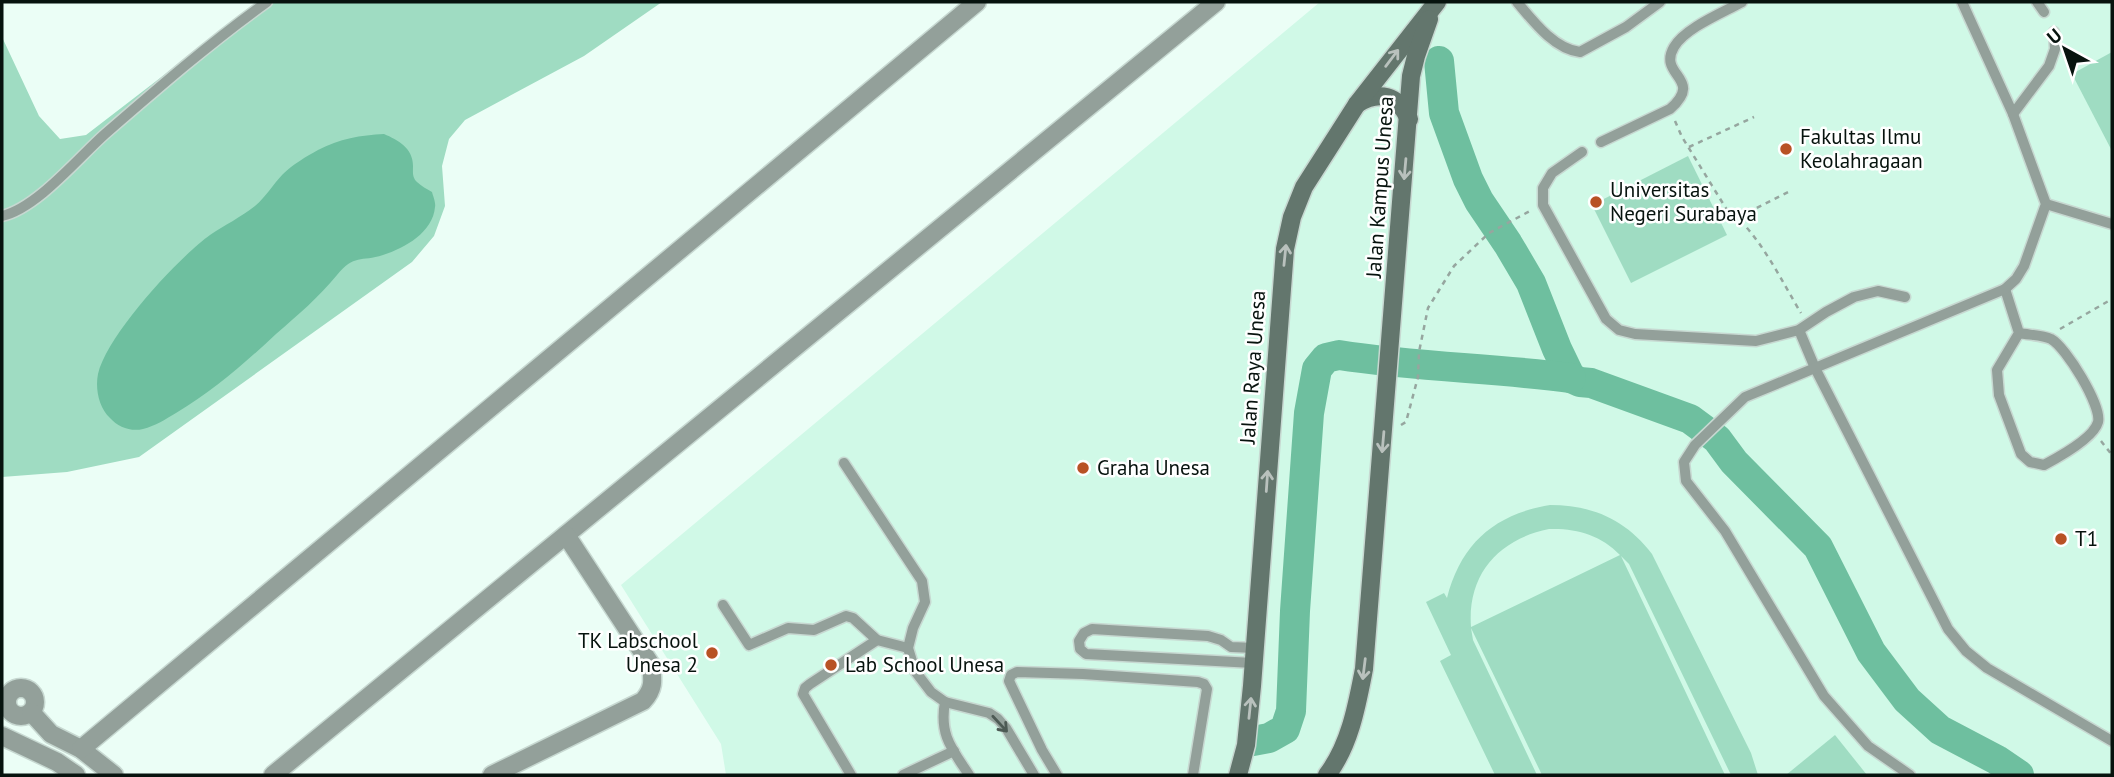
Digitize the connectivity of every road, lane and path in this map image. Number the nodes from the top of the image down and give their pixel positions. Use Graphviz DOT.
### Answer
graph roads {
  1 [pos="267,2"];
  2 [pos="977,2"];
  3 [pos="1216,2"];
  4 [pos="1517,2"];
  5 [pos="1660,2"];
  6 [pos="1742,2"];
  7 [pos="1962,2"];
  8 [pos="2037,2"];
  9 [pos="1435,4"];
  10 [pos="2045,12"];
  11 [pos="2054,32"];
  12 [pos="1357,104"];
  13 [pos="1670,109"];
  14 [pos="2013,114"];
  15 [pos="1754,117"];
  16 [pos="1409,119"];
  17 [pos="1601,142"];
  18 [pos="1689,147"];
  19 [pos="1582,152"];
  20 [pos="1790,191"];
  21 [pos="2046,204"];
  22 [pos="1543,205"];
  23 [pos="2,216"];
  24 [pos="1739,217"];
  25 [pos="2112,224"];
  26 [pos="2004,289"];
  27 [pos="1905,297"];
  28 [pos="2112,299"];
  29 [pos="1803,327"];
  30 [pos="2019,333"];
  31 [pos="2049,338"];
  32 [pos="1815,368"];
  33 [pos="1384,430"];
  34 [pos="2093,432"];
  35 [pos="2112,455"];
  36 [pos="844,463"];
  37 [pos="566,535"];
  38 [pos="723,606"];
  39 [pos="877,640"];
  40 [pos="908,648"];
  41 [pos="1086,654"];
  42 [pos="1254,656"];
  43 [pos="1083,674"];
  44 [pos="945,702"];
  45 [pos="31,712"];
  46 [pos="2,736"];
  47 [pos="2112,741"];
  48 [pos="81,749"];
  49 [pos="954,751"];
  50 [pos="76,775"];
  51 [pos="114,775"];
  52 [pos="272,775"];
  53 [pos="492,775"];
  54 [pos="851,775"];
  55 [pos="903,775"];
  56 [pos="969,775"];
  57 [pos="1034,775"];
  58 [pos="1057,775"];
  59 [pos="1193,775"];
  60 [pos="1238,775"];
  61 [pos="1327,775"];
  62 [pos="1910,775"];
  1 -- 23 [label="lane"];
  2 -- 48 [label="street"];
  3 -- 37 [label="street"];
  4 -- 5 [label="lane"];
  6 -- 13 [label="lane"];
  7 -- 14 [label="lane"];
  8 -- 10 [label="lane"];
  12 -- 9 [label="main road, Jalan Raya Unesa, one-way"];
  9 -- 16 [label="main road, Jalan Kampus Unesa"];
  11 -- 14 [label="lane"];
  12 -- 16 [label="main road"];
  42 -- 12 [label="main road, Jalan Raya Unesa, one-way"];
  13 -- 17 [label="lane"];
  13 -- 18 [label="path"];
  14 -- 21 [label="lane"];
  15 -- 18 [label="path"];
  16 -- 33 [label="main road, Jalan Kampus Unesa, one-way"];
  18 -- 24 [label="path"];
  19 -- 22 [label="lane"];
  20 -- 24 [label="path"];
  21 -- 25 [label="lane"];
  21 -- 26 [label="lane"];
  22 -- 29 [label="lane"];
  22 -- 33 [label="path"];
  24 -- 29 [label="path"];
  26 -- 30 [label="lane"];
  26 -- 32 [label="lane"];
  27 -- 29 [label="lane"];
  28 -- 31 [label="path"];
  29 -- 32 [label="lane"];
  30 -- 31 [label="lane"];
  30 -- 34 [label="lane"];
  31 -- 34 [label="lane"];
  32 -- 47 [label="lane"];
  32 -- 62 [label="lane"];
  33 -- 61 [label="main road, one-way"];
  34 -- 35 [label="path"];
  36 -- 40 [label="lane"];
  37 -- 52 [label="street"];
  37 -- 53 [label="street"];
  38 -- 39 [label="lane"];
  39 -- 40 [label="lane"];
  39 -- 54 [label="lane"];
  40 -- 44 [label="lane"];
  41 -- 42 [label="lane"];
  41 -- 42 [label="lane"];
  41 -- 43 [label="lane"];
  60 -- 42 [label="main road, Jalan Raya Unesa, one-way"];
  43 -- 58 [label="lane"];
  43 -- 59 [label="lane"];
  44 -- 49 [label="lane"];
  44 -- 57 [label="lane, one-way"];
  45 -- 48 [label="street"];
  46 -- 50 [label="street"];
  48 -- 51 [label="street"];
  49 -- 55 [label="lane"];
  49 -- 56 [label="lane"];
}
